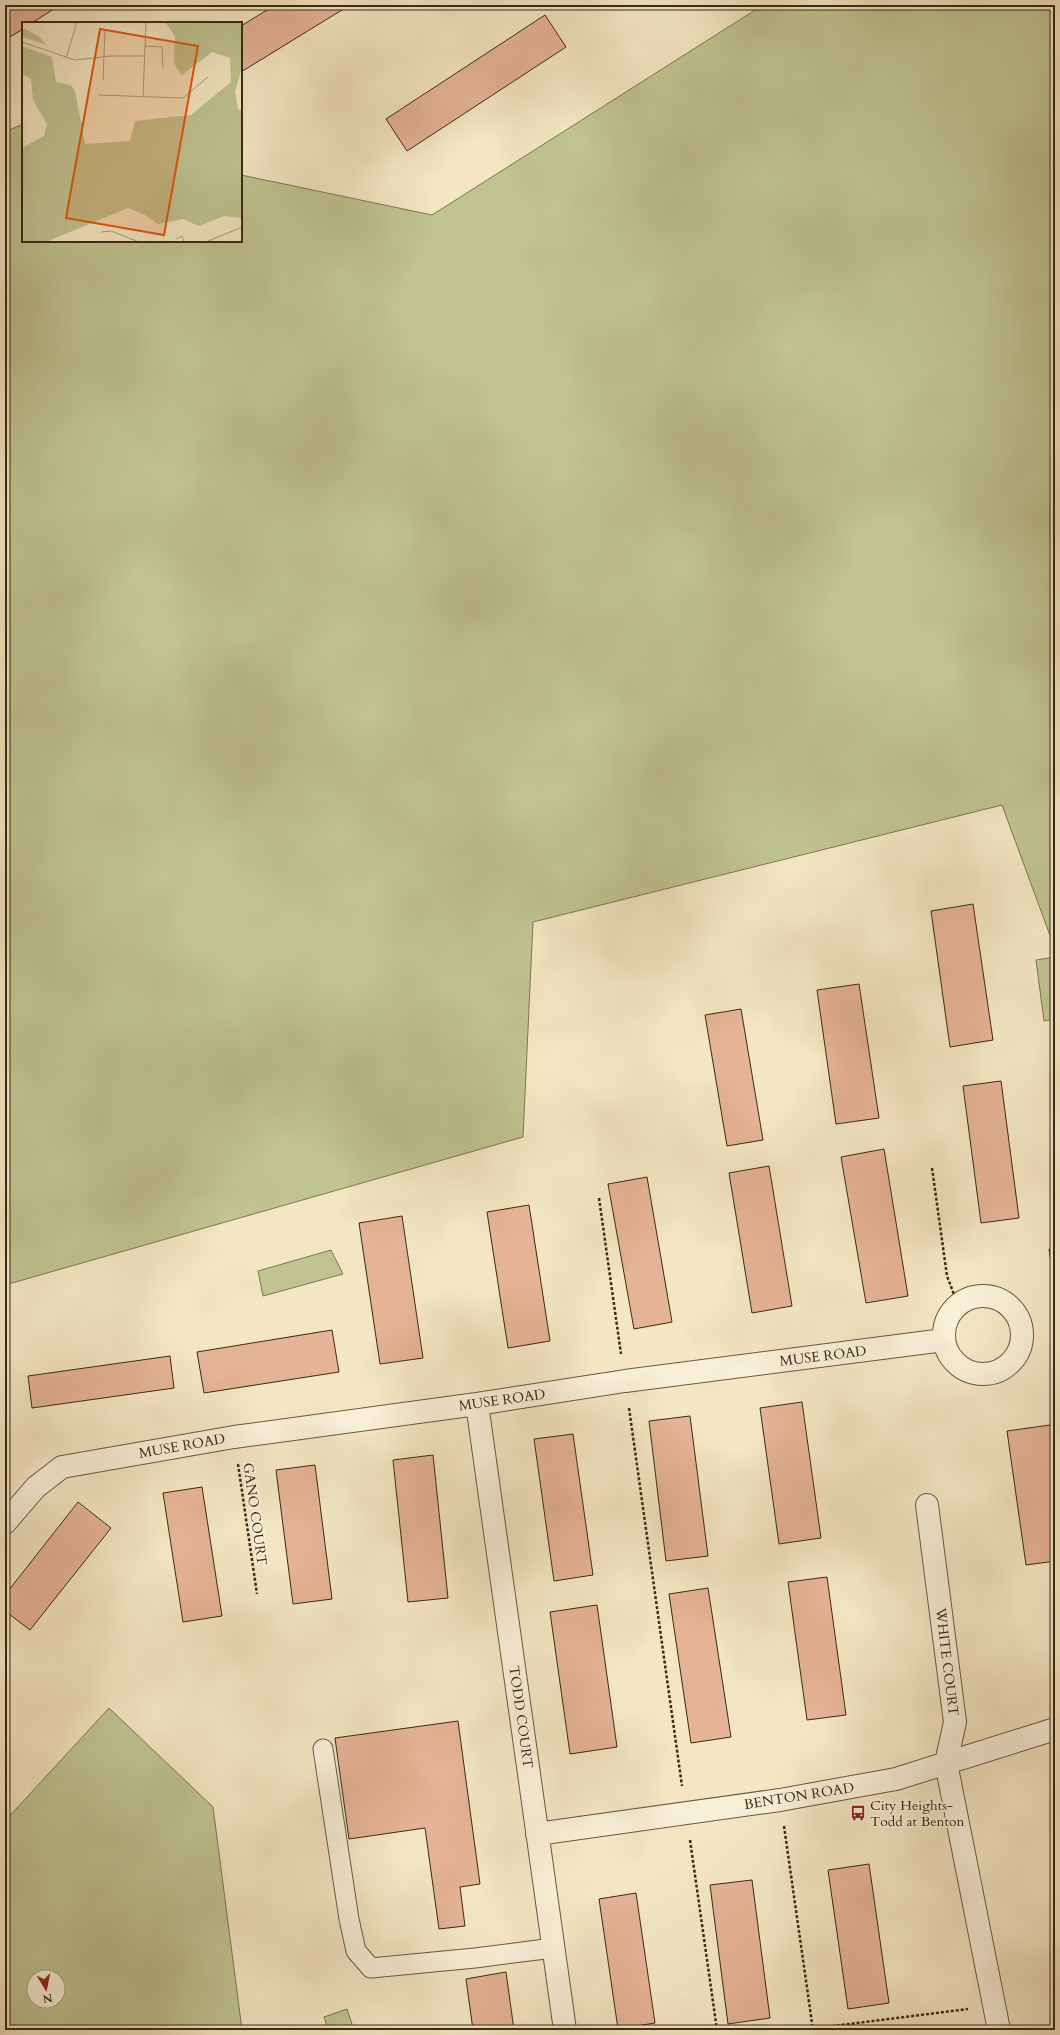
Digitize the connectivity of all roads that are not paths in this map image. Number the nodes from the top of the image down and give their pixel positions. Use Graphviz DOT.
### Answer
graph roads {
  1 [pos="944,1340"];
  2 [pos="477,1404"];
  3 [pos="927,1505"];
  4 [pos="5,1523"];
  5 [pos="1055,1729"];
  6 [pos="323,1749"];
  7 [pos="946,1763"];
  8 [pos="537,1834"];
  9 [pos="553,1948"];
  10 [pos="565,2030"];
  11 [pos="999,2030"];
  1 -- 1 [label="street"];
  1 -- 2 [label="street, MUSE ROAD"];
  2 -- 4 [label="street, MUSE ROAD"];
  2 -- 8 [label="street, TODD COURT"];
  3 -- 7 [label="street, WHITE COURT"];
  5 -- 7 [label="street, BENTON ROAD"];
  6 -- 9 [label="lane"];
  7 -- 8 [label="street, BENTON ROAD"];
  7 -- 11 [label="street, WHITE COURT"];
  8 -- 9 [label="street, TODD COURT"];
  9 -- 10 [label="street, TODD COURT"];
}
